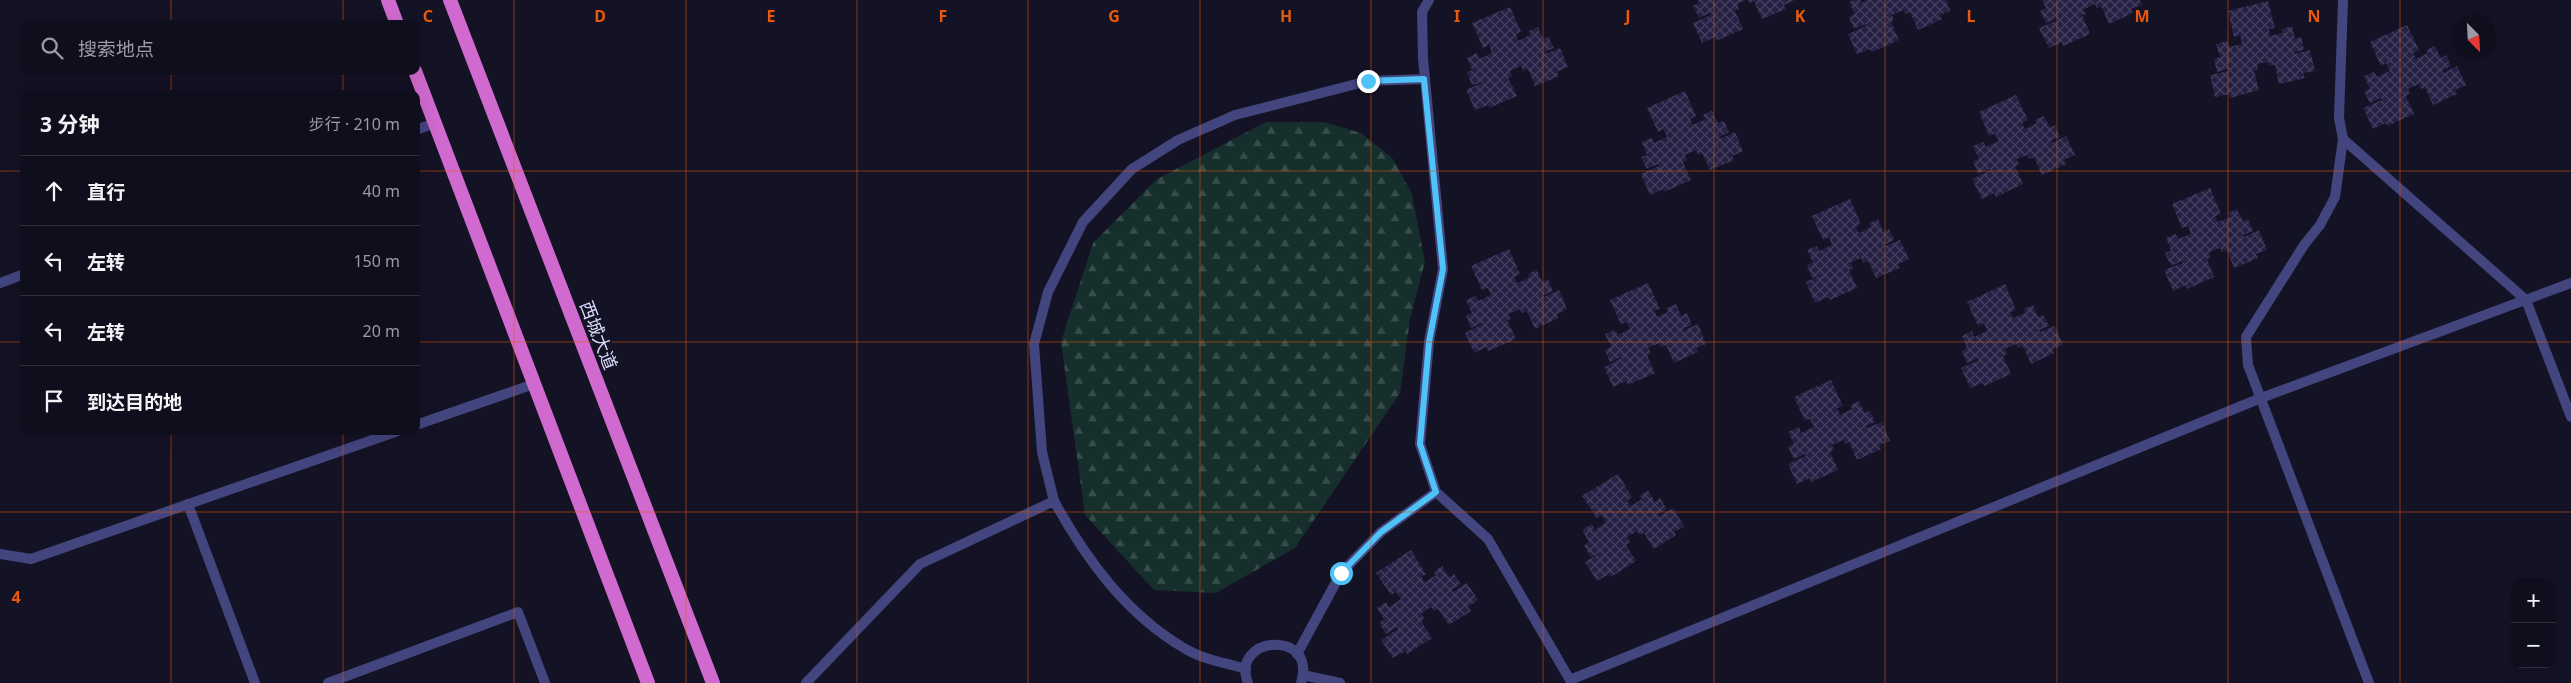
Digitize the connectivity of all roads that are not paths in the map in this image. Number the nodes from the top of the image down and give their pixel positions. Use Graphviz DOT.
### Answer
graph roads {
  1 [pos="388,0"];
  2 [pos="450,0"];
  3 [pos="1429,0"];
  4 [pos="2343,0"];
  5 [pos="396,20"];
  6 [pos="417,75"];
  7 [pos="1424,79"];
  8 [pos="435,123"];
  9 [pos="420,129"];
  10 [pos="2343,139"];
  11 [pos="20,276"];
  12 [pos="0,283"];
  13 [pos="2571,283"];
  14 [pos="2526,300"];
  15 [pos="534,384"];
  16 [pos="2261,398"];
  17 [pos="2571,417"];
  18 [pos="420,424"];
  19 [pos="386,435"];
  20 [pos="1436,492"];
  21 [pos="1054,501"];
  22 [pos="188,504"];
  23 [pos="0,554"];
  24 [pos="1297,654"];
  25 [pos="1246,669"];
  26 [pos="1302,679"];
  27 [pos="255,683"];
  28 [pos="328,683"];
  29 [pos="545,683"];
  30 [pos="648,683"];
  31 [pos="713,683"];
  32 [pos="806,683"];
  33 [pos="1248,683"];
  34 [pos="1340,683"];
  35 [pos="2369,683"];
  1 -- 5 [label="highway"];
  2 -- 31 [label="highway, 西城大道"];
  3 -- 7 [label="street"];
  4 -- 10 [label="street"];
  6 -- 8 [label="highway"];
  7 -- 20 [label="street"];
  7 -- 21 [label="street"];
  8 -- 9 [label="street"];
  8 -- 15 [label="highway"];
  10 -- 14 [label="street"];
  10 -- 16 [label="street"];
  11 -- 12 [label="street"];
  13 -- 14 [label="street"];
  14 -- 16 [label="street"];
  14 -- 17 [label="street"];
  15 -- 18 [label="street"];
  15 -- 30 [label="highway"];
  16 -- 20 [label="street"];
  16 -- 35 [label="street"];
  19 -- 22 [label="street"];
  20 -- 24 [label="street"];
  21 -- 25 [label="street"];
  21 -- 32 [label="street"];
  22 -- 23 [label="street"];
  22 -- 27 [label="street"];
  24 -- 25 [label="street"];
  24 -- 26 [label="street"];
  25 -- 33 [label="street"];
  26 -- 34 [label="street"];
  28 -- 29 [label="street"];
}
